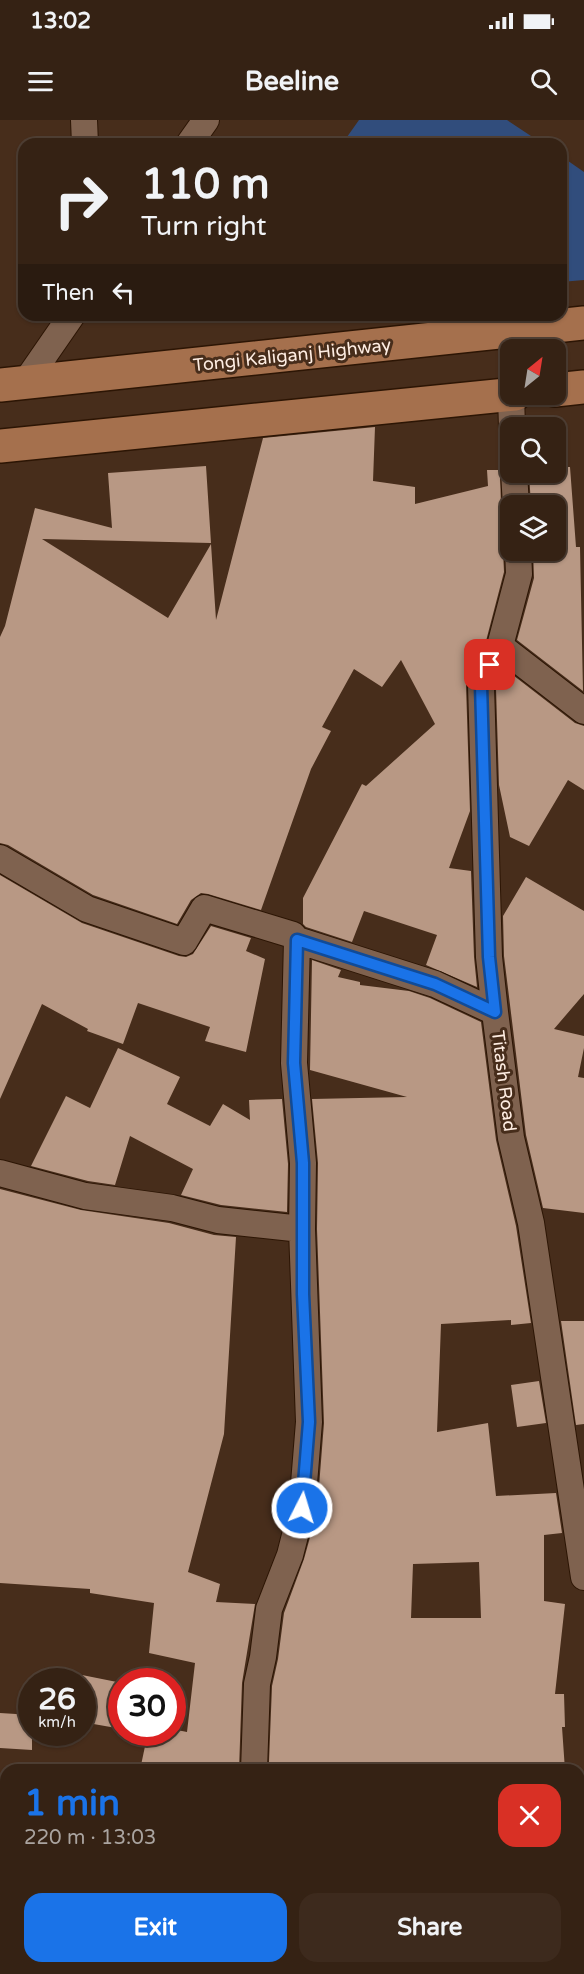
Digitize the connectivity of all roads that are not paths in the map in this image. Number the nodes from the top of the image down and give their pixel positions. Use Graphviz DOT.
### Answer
graph roads {
  1 [pos="84,120"];
  2 [pos="206,120"];
  3 [pos="85,138"];
  4 [pos="193,138"];
  5 [pos="67,321"];
  6 [pos="584,323"];
  7 [pos="13,384"];
  8 [pos="584,387"];
  9 [pos="566,389"];
  10 [pos="500,396"];
  11 [pos="0,446"];
  12 [pos="518,561"];
  13 [pos="500,646"];
  14 [pos="584,711"];
  15 [pos="0,858"];
  16 [pos="297,940"];
  17 [pos="495,1012"];
  18 [pos="0,1173"];
  19 [pos="302,1229"];
  20 [pos="584,1576"];
  21 [pos="254,1764"];
  1 -- 3 [label="street"];
  2 -- 4 [label="street"];
  5 -- 7 [label="street"];
  6 -- 7 [label="main road, Tongi Kaliganj Highway"];
  8 -- 9 [label="main road"];
  10 -- 11 [label="main road"];
  12 -- 13 [label="street, Titash Road"];
  13 -- 14 [label="street"];
  13 -- 17 [label="street, Titash Road"];
  15 -- 16 [label="street"];
  16 -- 17 [label="street"];
  16 -- 19 [label="street"];
  17 -- 20 [label="street, Titash Road"];
  18 -- 19 [label="street"];
  19 -- 21 [label="street"];
}
